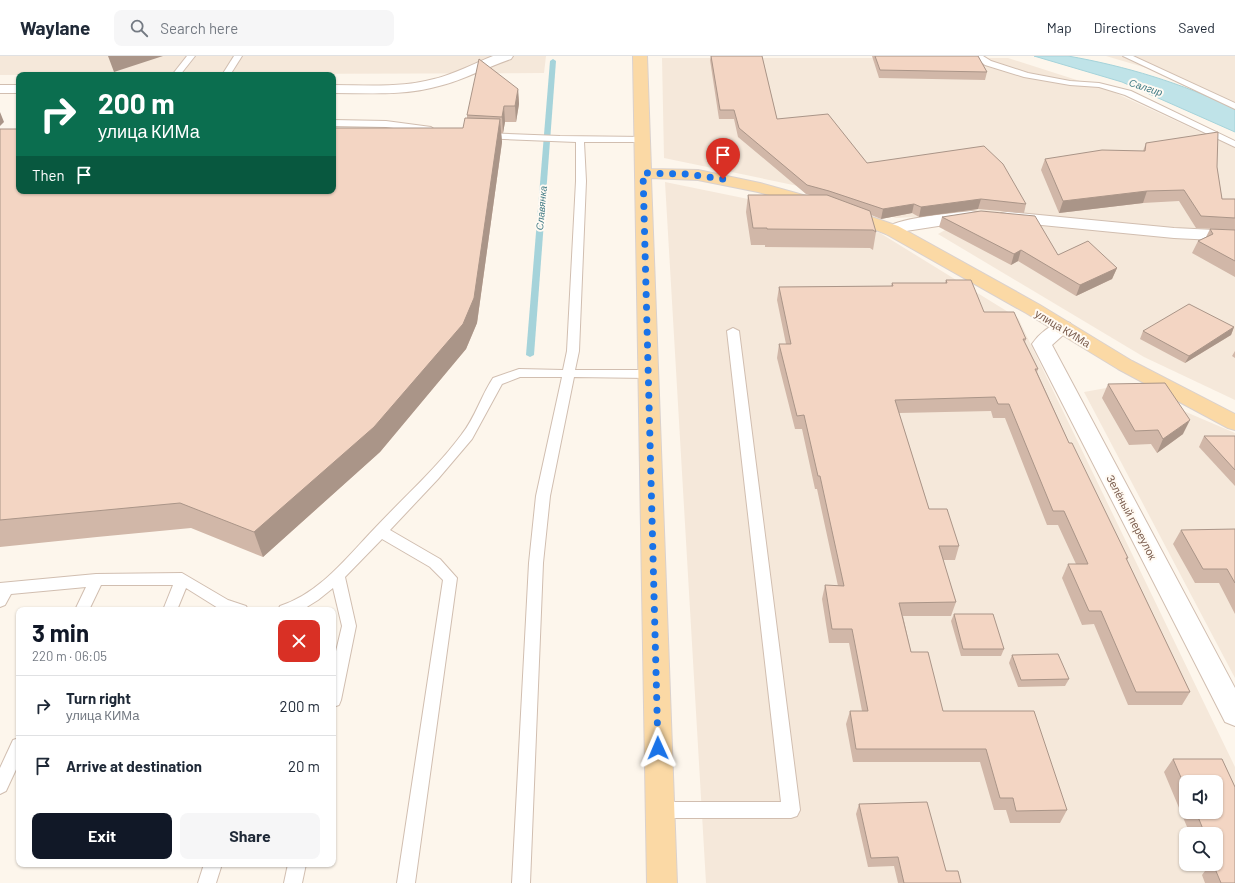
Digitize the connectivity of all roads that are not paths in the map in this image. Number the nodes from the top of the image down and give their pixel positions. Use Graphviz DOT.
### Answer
graph roads {
  1 [pos="191,56"];
  2 [pos="238,56"];
  3 [pos="506,56"];
  4 [pos="640,56"];
  5 [pos="978,56"];
  6 [pos="1127,56"];
  7 [pos="178,72"];
  8 [pos="228,72"];
  9 [pos="0,89"];
  10 [pos="16,89"];
  11 [pos="336,89"];
  12 [pos="1235,106"];
  13 [pos="336,123"];
  14 [pos="441,132"];
  15 [pos="474,135"];
  16 [pos="580,139"];
  17 [pos="642,139"];
  18 [pos="1235,144"];
  19 [pos="643,173"];
  20 [pos="892,230"];
  21 [pos="1235,236"];
  22 [pos="1063,327"];
  23 [pos="733,331"];
  24 [pos="569,374"];
  25 [pos="648,374"];
  26 [pos="1235,423"];
  27 [pos="380,531"];
  28 [pos="338,576"];
  29 [pos="182,579"];
  30 [pos="96,580"];
  31 [pos="2,593"];
  32 [pos="83,607"];
  33 [pos="171,607"];
  34 [pos="232,607"];
  35 [pos="295,607"];
  36 [pos="336,686"];
  37 [pos="1235,714"];
  38 [pos="16,751"];
  39 [pos="0,786"];
  40 [pos="660,810"];
  41 [pos="212,867"];
  42 [pos="296,867"];
  43 [pos="207,883"];
  44 [pos="293,883"];
  45 [pos="406,883"];
  46 [pos="521,883"];
  47 [pos="662,883"];
  1 -- 7 [label="lane"];
  2 -- 8 [label="lane"];
  3 -- 11 [label="street"];
  4 -- 17 [label="main road"];
  5 -- 18 [label="lane"];
  6 -- 12 [label="lane"];
  9 -- 10 [label="street"];
  13 -- 14 [label="lane"];
  15 -- 16 [label="lane"];
  16 -- 17 [label="lane"];
  16 -- 24 [label="lane"];
  17 -- 19 [label="main road"];
  19 -- 20 [label="main road, улица КИМа"];
  19 -- 25 [label="main road"];
  20 -- 21 [label="street"];
  20 -- 22 [label="main road, улица КИМа"];
  22 -- 26 [label="main road, улица КИМа"];
  22 -- 37 [label="street, Зелёный переулок"];
  23 -- 40 [label="lane"];
  24 -- 25 [label="lane"];
  24 -- 27 [label="lane"];
  24 -- 46 [label="lane"];
  25 -- 40 [label="main road"];
  27 -- 28 [label="lane"];
  27 -- 45 [label="lane"];
  28 -- 35 [label="lane"];
  28 -- 36 [label="lane"];
  29 -- 30 [label="lane"];
  29 -- 33 [label="lane"];
  29 -- 34 [label="lane"];
  30 -- 31 [label="lane"];
  30 -- 32 [label="lane"];
  38 -- 39 [label="lane"];
  40 -- 47 [label="main road"];
  41 -- 43 [label="lane"];
  42 -- 44 [label="lane"];
}
